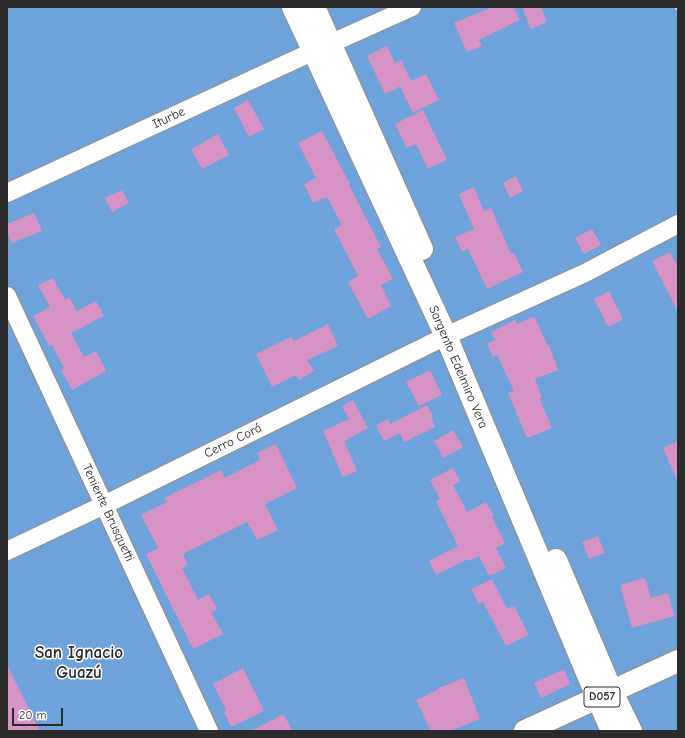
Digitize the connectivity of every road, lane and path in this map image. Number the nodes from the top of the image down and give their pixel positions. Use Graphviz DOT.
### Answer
graph roads {
  1 [pos="293,7"];
  2 [pos="314,7"];
  3 [pos="412,7"];
  4 [pos="322,47"];
  5 [pos="7,192"];
  6 [pos="678,224"];
  7 [pos="7,296"];
  8 [pos="452,333"];
  9 [pos="104,505"];
  10 [pos="7,551"];
  11 [pos="678,661"];
  12 [pos="605,695"];
  13 [pos="210,731"];
  14 [pos="525,731"];
  15 [pos="612,731"];
  16 [pos="631,731"];
  1 -- 4 [label="street, Sargento Edelmiro Vera"];
  2 -- 4 [label="street, Sargento Edelmiro Vera"];
  3 -- 4 [label="street, Iturbe"];
  4 -- 5 [label="street, Iturbe"];
  4 -- 8 [label="street, Sargento Edelmiro Vera"];
  6 -- 8 [label="street, Cerro Corá"];
  7 -- 9 [label="street, Teniente Brusquetti"];
  8 -- 9 [label="street, Cerro Corá"];
  8 -- 12 [label="street, Sargento Edelmiro Vera"];
  9 -- 10 [label="street, Cerro Corá"];
  9 -- 13 [label="street, Teniente Brusquetti"];
  11 -- 12 [label="street, D057"];
  12 -- 14 [label="street, D057"];
  12 -- 15 [label="street, Sargento Edelmiro Vera"];
  12 -- 16 [label="street, Sargento Edelmiro Vera"];
}
